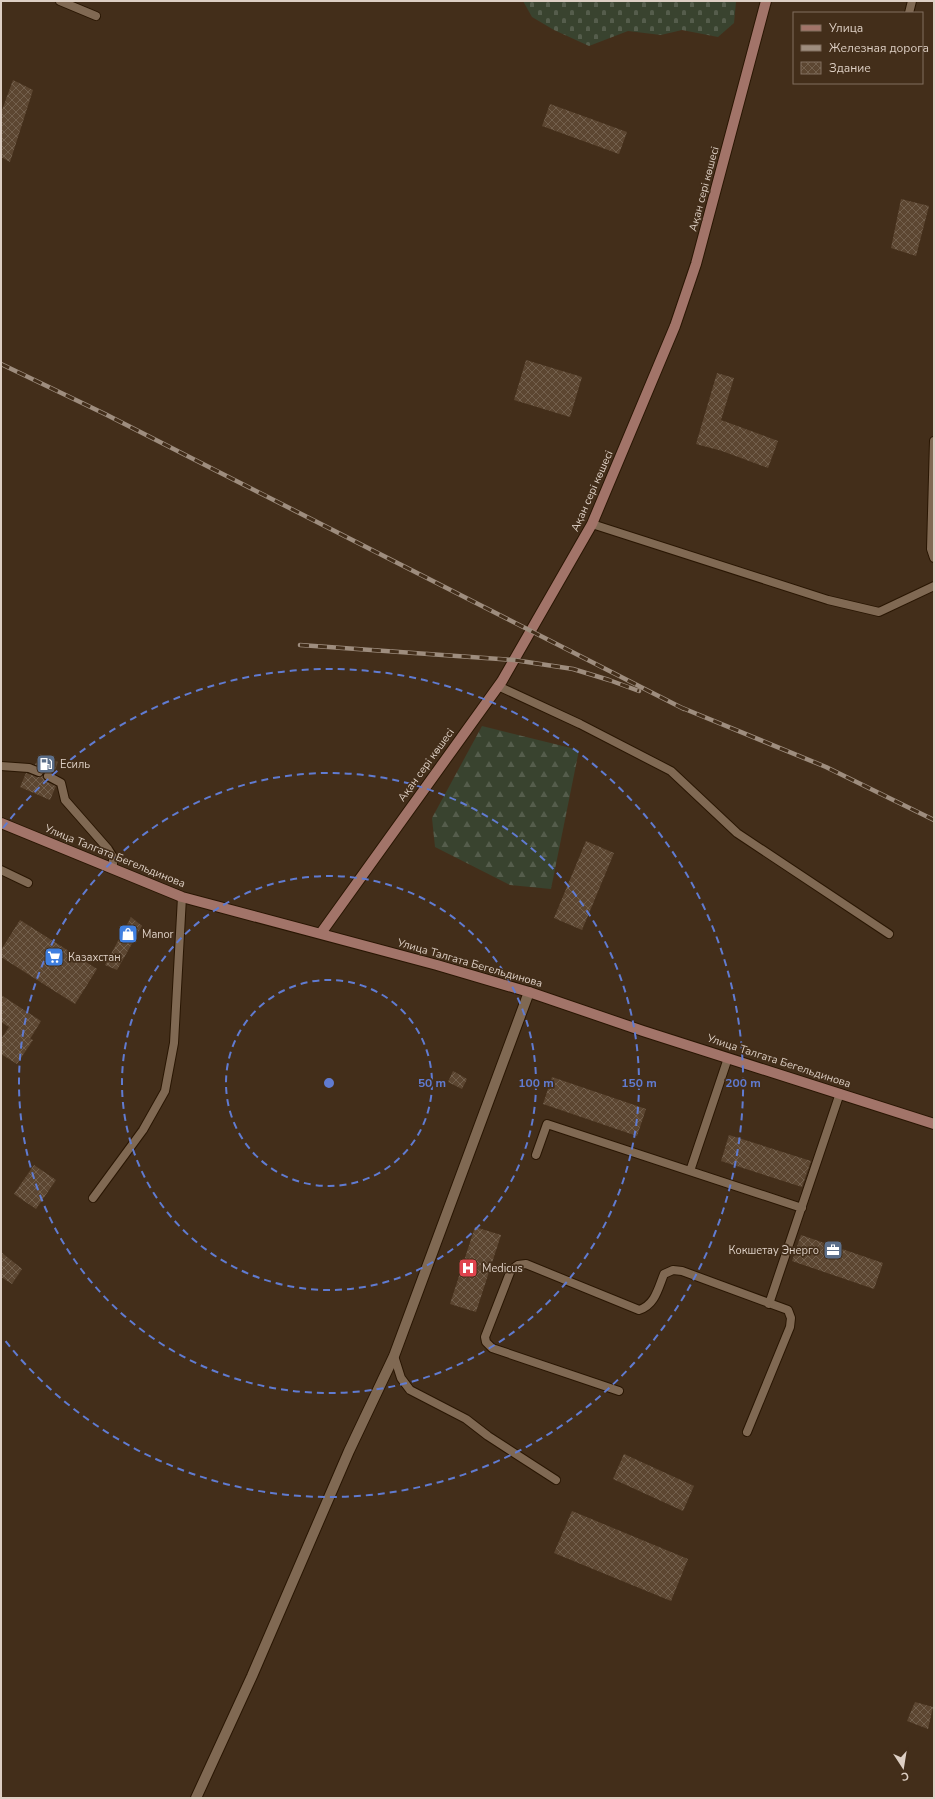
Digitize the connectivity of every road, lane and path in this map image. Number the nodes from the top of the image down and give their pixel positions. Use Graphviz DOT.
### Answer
graph roads {
  1 [pos="60,1"];
  2 [pos="766,1"];
  3 [pos="912,1"];
  4 [pos="909,12"];
  5 [pos="96,16"];
  6 [pos="934,441"];
  7 [pos="592,524"];
  8 [pos="934,558"];
  9 [pos="934,586"];
  10 [pos="498,686"];
  11 [pos="1,766"];
  12 [pos="39,772"];
  13 [pos="48,776"];
  14 [pos="1,823"];
  15 [pos="113,869"];
  16 [pos="1,870"];
  17 [pos="28,883"];
  18 [pos="182,896"];
  19 [pos="321,933"];
  20 [pos="889,934"];
  21 [pos="529,992"];
  22 [pos="728,1058"];
  23 [pos="840,1093"];
  24 [pos="934,1124"];
  25 [pos="536,1154"];
  26 [pos="690,1171"];
  27 [pos="93,1198"];
  28 [pos="802,1208"];
  29 [pos="770,1304"];
  30 [pos="394,1356"];
  31 [pos="619,1392"];
  32 [pos="747,1432"];
  33 [pos="556,1480"];
  34 [pos="196,1798"];
  1 -- 5 [label="lane"];
  2 -- 7 [label="street, Ақан сері көшесі"];
  3 -- 4 [label="lane"];
  6 -- 8 [label="lane"];
  7 -- 9 [label="lane"];
  7 -- 10 [label="street, Ақан сері көшесі"];
  10 -- 19 [label="street, Ақан сері көшесі"];
  10 -- 20 [label="lane"];
  11 -- 12 [label="lane"];
  13 -- 15 [label="lane"];
  14 -- 15 [label="street, Улица Талгата Бегельдинова"];
  15 -- 18 [label="street, Улица Талгата Бегельдинова"];
  16 -- 17 [label="lane"];
  18 -- 19 [label="street, Улица Талгата Бегельдинова"];
  18 -- 27 [label="lane"];
  19 -- 21 [label="street, Улица Талгата Бегельдинова"];
  21 -- 22 [label="street, Улица Талгата Бегельдинова"];
  21 -- 30 [label="street"];
  22 -- 23 [label="street, Улица Талгата Бегельдинова"];
  22 -- 26 [label="lane"];
  23 -- 24 [label="street, Улица Талгата Бегельдинова"];
  23 -- 28 [label="lane"];
  25 -- 26 [label="lane"];
  26 -- 28 [label="lane"];
  28 -- 29 [label="lane"];
  29 -- 31 [label="lane"];
  29 -- 32 [label="lane"];
  30 -- 33 [label="lane"];
  30 -- 34 [label="street"];
}
